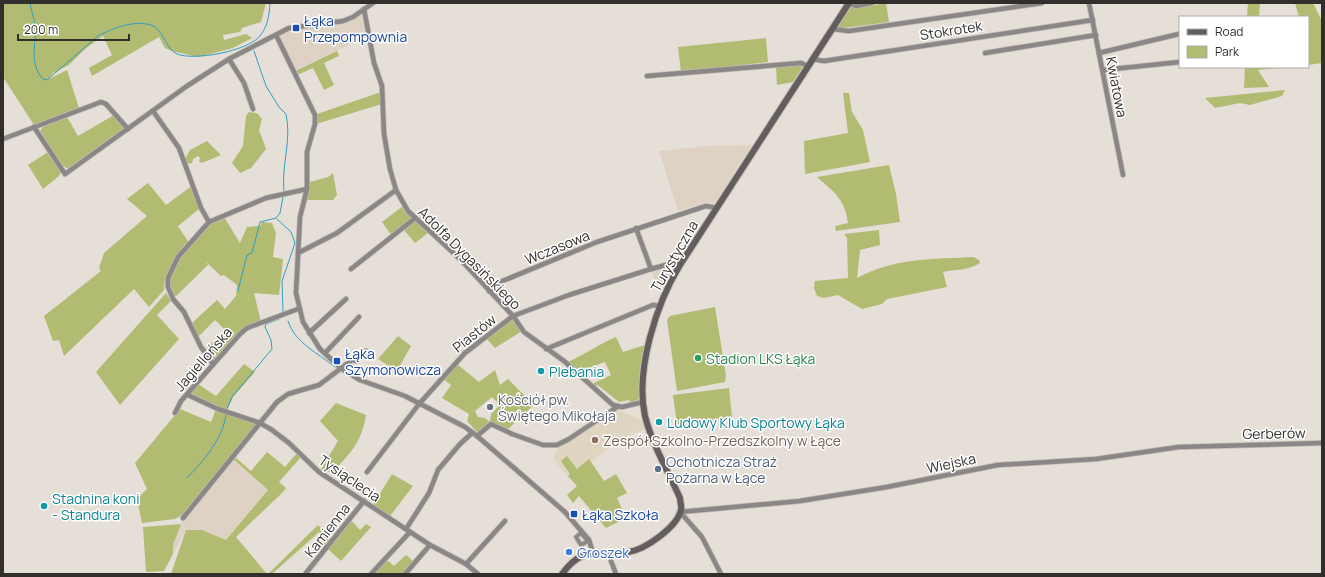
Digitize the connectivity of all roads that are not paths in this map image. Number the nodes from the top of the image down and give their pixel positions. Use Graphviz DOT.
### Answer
graph roads {
  1 [pos="373,3"];
  2 [pos="848,3"];
  3 [pos="872,3"];
  4 [pos="1042,3"];
  5 [pos="1089,3"];
  6 [pos="367,6"];
  7 [pos="1093,20"];
  8 [pos="832,29"];
  9 [pos="1179,34"];
  10 [pos="276,35"];
  11 [pos="1096,36"];
  12 [pos="986,53"];
  13 [pos="1099,53"];
  14 [pos="812,59"];
  15 [pos="229,60"];
  16 [pos="1179,62"];
  17 [pos="808,66"];
  18 [pos="1103,70"];
  19 [pos="647,76"];
  20 [pos="253,109"];
  21 [pos="153,111"];
  22 [pos="34,127"];
  23 [pos="128,129"];
  24 [pos="3,139"];
  25 [pos="1123,175"];
  26 [pos="307,189"];
  27 [pos="396,190"];
  28 [pos="717,208"];
  29 [pos="414,219"];
  30 [pos="209,222"];
  31 [pos="636,228"];
  32 [pos="298,253"];
  33 [pos="680,265"];
  34 [pos="651,269"];
  35 [pos="351,270"];
  36 [pos="489,291"];
  37 [pos="346,299"];
  38 [pos="660,306"];
  39 [pos="298,309"];
  40 [pos="513,316"];
  41 [pos="359,317"];
  42 [pos="309,333"];
  43 [pos="546,349"];
  44 [pos="366,351"];
  45 [pos="326,353"];
  46 [pos="213,364"];
  47 [pos="342,369"];
  48 [pos="188,394"];
  49 [pos="643,402"];
  50 [pos="418,404"];
  51 [pos="617,407"];
  52 [pos="175,413"];
  53 [pos="260,423"];
  54 [pos="472,433"];
  55 [pos="477,436"];
  56 [pos="1322,443"];
  57 [pos="1227,445"];
  58 [pos="367,472"];
  59 [pos="364,501"];
  60 [pos="680,512"];
  61 [pos="183,518"];
  62 [pos="505,521"];
  63 [pos="408,530"];
  64 [pos="430,545"];
  65 [pos="611,552"];
  66 [pos="593,553"];
  67 [pos="466,564"];
  68 [pos="306,573"];
  69 [pos="371,574"];
  70 [pos="405,574"];
  71 [pos="478,574"];
  72 [pos="562,574"];
  73 [pos="616,574"];
  74 [pos="721,574"];
  1 -- 6 [label="street"];
  2 -- 3 [label="street"];
  2 -- 8 [label="main road, Turystyczna"];
  4 -- 8 [label="street"];
  5 -- 7 [label="street, Kwiatowa"];
  6 -- 10 [label="street"];
  6 -- 27 [label="street, Adolfa Dygasińskiego"];
  7 -- 11 [label="street, Kwiatowa"];
  7 -- 14 [label="street, Stokrotek"];
  8 -- 14 [label="main road, Turystyczna"];
  9 -- 13 [label="street"];
  10 -- 15 [label="street"];
  10 -- 26 [label="street"];
  11 -- 12 [label="street"];
  11 -- 13 [label="street, Kwiatowa"];
  13 -- 18 [label="street, Kwiatowa"];
  14 -- 17 [label="main road, Turystyczna"];
  15 -- 20 [label="street"];
  15 -- 21 [label="street"];
  16 -- 18 [label="street"];
  17 -- 19 [label="street"];
  17 -- 28 [label="main road, Turystyczna"];
  18 -- 25 [label="street, Kwiatowa"];
  21 -- 23 [label="street"];
  21 -- 30 [label="street"];
  22 -- 23 [label="street"];
  22 -- 23 [label="street"];
  22 -- 24 [label="street"];
  26 -- 30 [label="street"];
  26 -- 32 [label="street"];
  27 -- 29 [label="street, Adolfa Dygasińskiego"];
  27 -- 32 [label="street"];
  28 -- 31 [label="street, Wczasowa"];
  28 -- 33 [label="main road, Turystyczna"];
  29 -- 35 [label="street"];
  29 -- 36 [label="street, Adolfa Dygasińskiego"];
  30 -- 46 [label="street"];
  31 -- 34 [label="street"];
  31 -- 36 [label="street, Wczasowa"];
  32 -- 39 [label="street"];
  33 -- 34 [label="street"];
  33 -- 38 [label="main road, Turystyczna"];
  34 -- 40 [label="street"];
  36 -- 40 [label="street, Adolfa Dygasińskiego"];
  37 -- 42 [label="street"];
  38 -- 43 [label="street"];
  38 -- 49 [label="main road, Turystyczna"];
  39 -- 42 [label="street"];
  39 -- 46 [label="street, Jagiellońska"];
  40 -- 43 [label="street, Adolfa Dygasińskiego"];
  40 -- 50 [label="street, Piastów"];
  41 -- 45 [label="street"];
  42 -- 45 [label="street"];
  43 -- 51 [label="street, Adolfa Dygasińskiego"];
  44 -- 47 [label="street"];
  45 -- 47 [label="street"];
  46 -- 48 [label="street, Jagiellońska"];
  47 -- 50 [label="street"];
  47 -- 53 [label="street"];
  48 -- 52 [label="street, Jagiellońska"];
  48 -- 53 [label="street, Tysiąclecia"];
  49 -- 51 [label="street"];
  49 -- 60 [label="main road, Turystyczna"];
  50 -- 54 [label="street"];
  50 -- 58 [label="street, Piastów"];
  51 -- 55 [label="street"];
  53 -- 59 [label="street, Tysiąclecia"];
  53 -- 61 [label="street"];
  54 -- 55 [label="street"];
  54 -- 63 [label="street"];
  55 -- 66 [label="street"];
  56 -- 57 [label="street, Gerberów"];
  57 -- 60 [label="street, Wiejska"];
  59 -- 63 [label="street, Tysiąclecia"];
  59 -- 68 [label="street, Kamienna"];
  60 -- 65 [label="main road"];
  60 -- 74 [label="street"];
  62 -- 67 [label="street"];
  63 -- 64 [label="street, Tysiąclecia"];
  63 -- 69 [label="street"];
  64 -- 67 [label="street, Tysiąclecia"];
  64 -- 70 [label="street"];
  65 -- 66 [label="main road"];
  65 -- 73 [label="street"];
  66 -- 72 [label="main road"];
  67 -- 71 [label="street, Tysiąclecia"];
}
